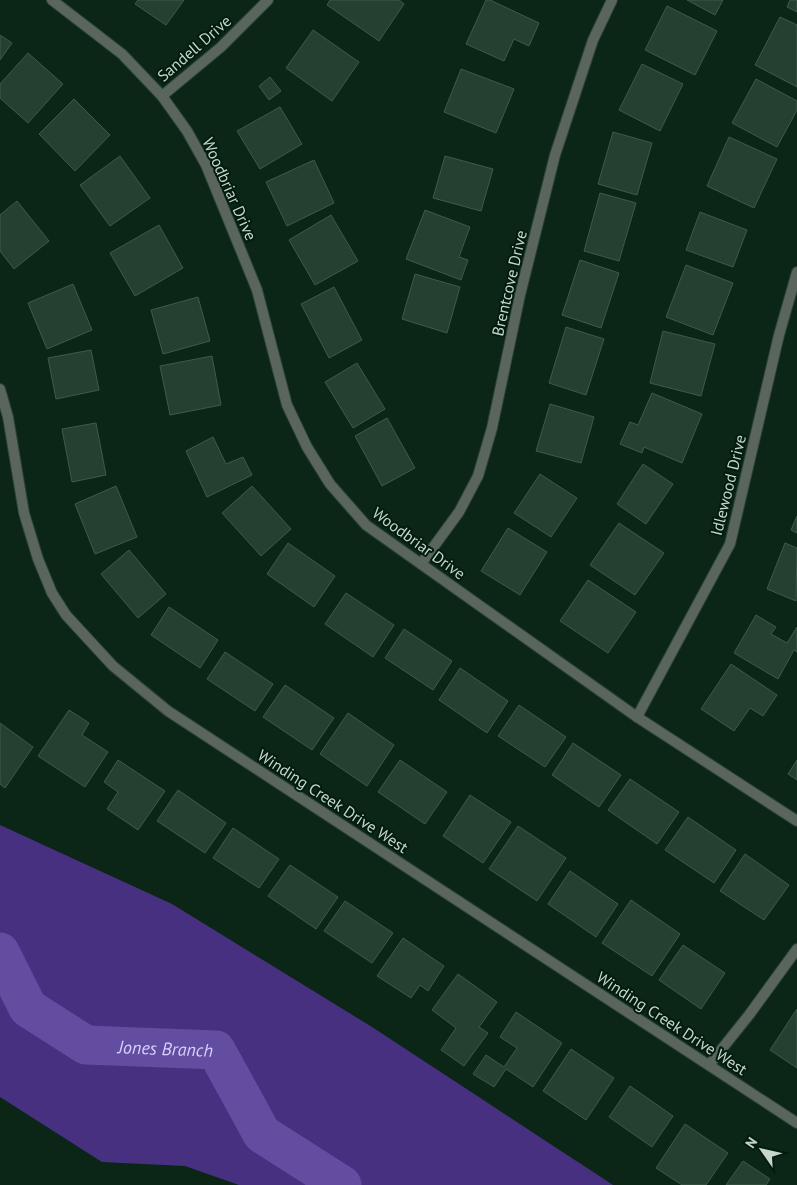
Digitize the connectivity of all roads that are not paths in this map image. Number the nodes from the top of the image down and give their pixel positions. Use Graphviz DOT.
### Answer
graph roads {
  1 [pos="52,0"];
  2 [pos="268,0"];
  3 [pos="612,0"];
  4 [pos="162,96"];
  5 [pos="797,272"];
  6 [pos="0,389"];
  7 [pos="421,564"];
  8 [pos="637,717"];
  9 [pos="797,821"];
  10 [pos="797,950"];
  11 [pos="709,1066"];
  12 [pos="797,1123"];
  1 -- 4 [label="street, Woodbriar Drive"];
  2 -- 4 [label="street, Sandell Drive"];
  3 -- 7 [label="street, Brentcove Drive"];
  4 -- 7 [label="street, Woodbriar Drive"];
  5 -- 8 [label="street, Idlewood Drive"];
  6 -- 11 [label="street, Winding Creek Drive West"];
  7 -- 8 [label="street, Woodbriar Drive"];
  8 -- 9 [label="street, Woodbriar Drive"];
  10 -- 11 [label="street"];
  11 -- 12 [label="street, Winding Creek Drive West"];
}
